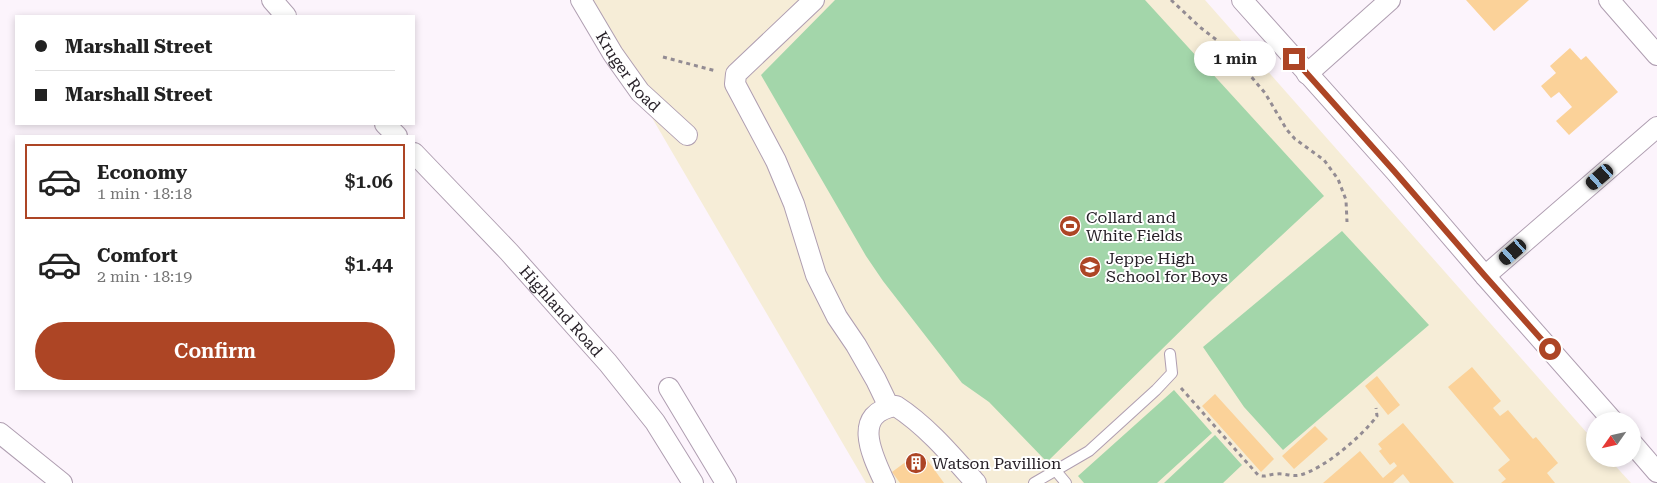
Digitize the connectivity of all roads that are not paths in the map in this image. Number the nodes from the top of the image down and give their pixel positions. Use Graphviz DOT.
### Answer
graph roads {
  1 [pos="272,0"];
  2 [pos="581,0"];
  3 [pos="814,0"];
  4 [pos="1242,0"];
  5 [pos="1390,0"];
  6 [pos="1609,0"];
  7 [pos="285,15"];
  8 [pos="1657,55"];
  9 [pos="1307,74"];
  10 [pos="386,125"];
  11 [pos="1657,127"];
  12 [pos="396,135"];
  13 [pos="687,135"];
  14 [pos="415,154"];
  15 [pos="1485,276"];
  16 [pos="1170,354"];
  17 [pos="669,388"];
  18 [pos="888,407"];
  19 [pos="1605,412"];
  20 [pos="0,433"];
  21 [pos="1641,454"];
  22 [pos="1056,471"];
  23 [pos="1657,472"];
  24 [pos="62,483"];
  25 [pos="693,483"];
  26 [pos="726,483"];
  27 [pos="885,483"];
  28 [pos="976,483"];
  29 [pos="1034,483"];
  30 [pos="1066,483"];
  1 -- 7 [label="street"];
  2 -- 13 [label="street, Kruger Road"];
  3 -- 18 [label="street"];
  4 -- 9 [label="street"];
  5 -- 9 [label="street"];
  6 -- 8 [label="street"];
  9 -- 15 [label="street"];
  10 -- 12 [label="street"];
  11 -- 15 [label="street"];
  14 -- 25 [label="street, Highland Road"];
  15 -- 19 [label="street"];
  16 -- 22 [label="lane"];
  17 -- 26 [label="street"];
  18 -- 27 [label="street"];
  18 -- 28 [label="street"];
  20 -- 24 [label="street"];
  21 -- 23 [label="street"];
  22 -- 29 [label="lane"];
  22 -- 30 [label="lane"];
}
